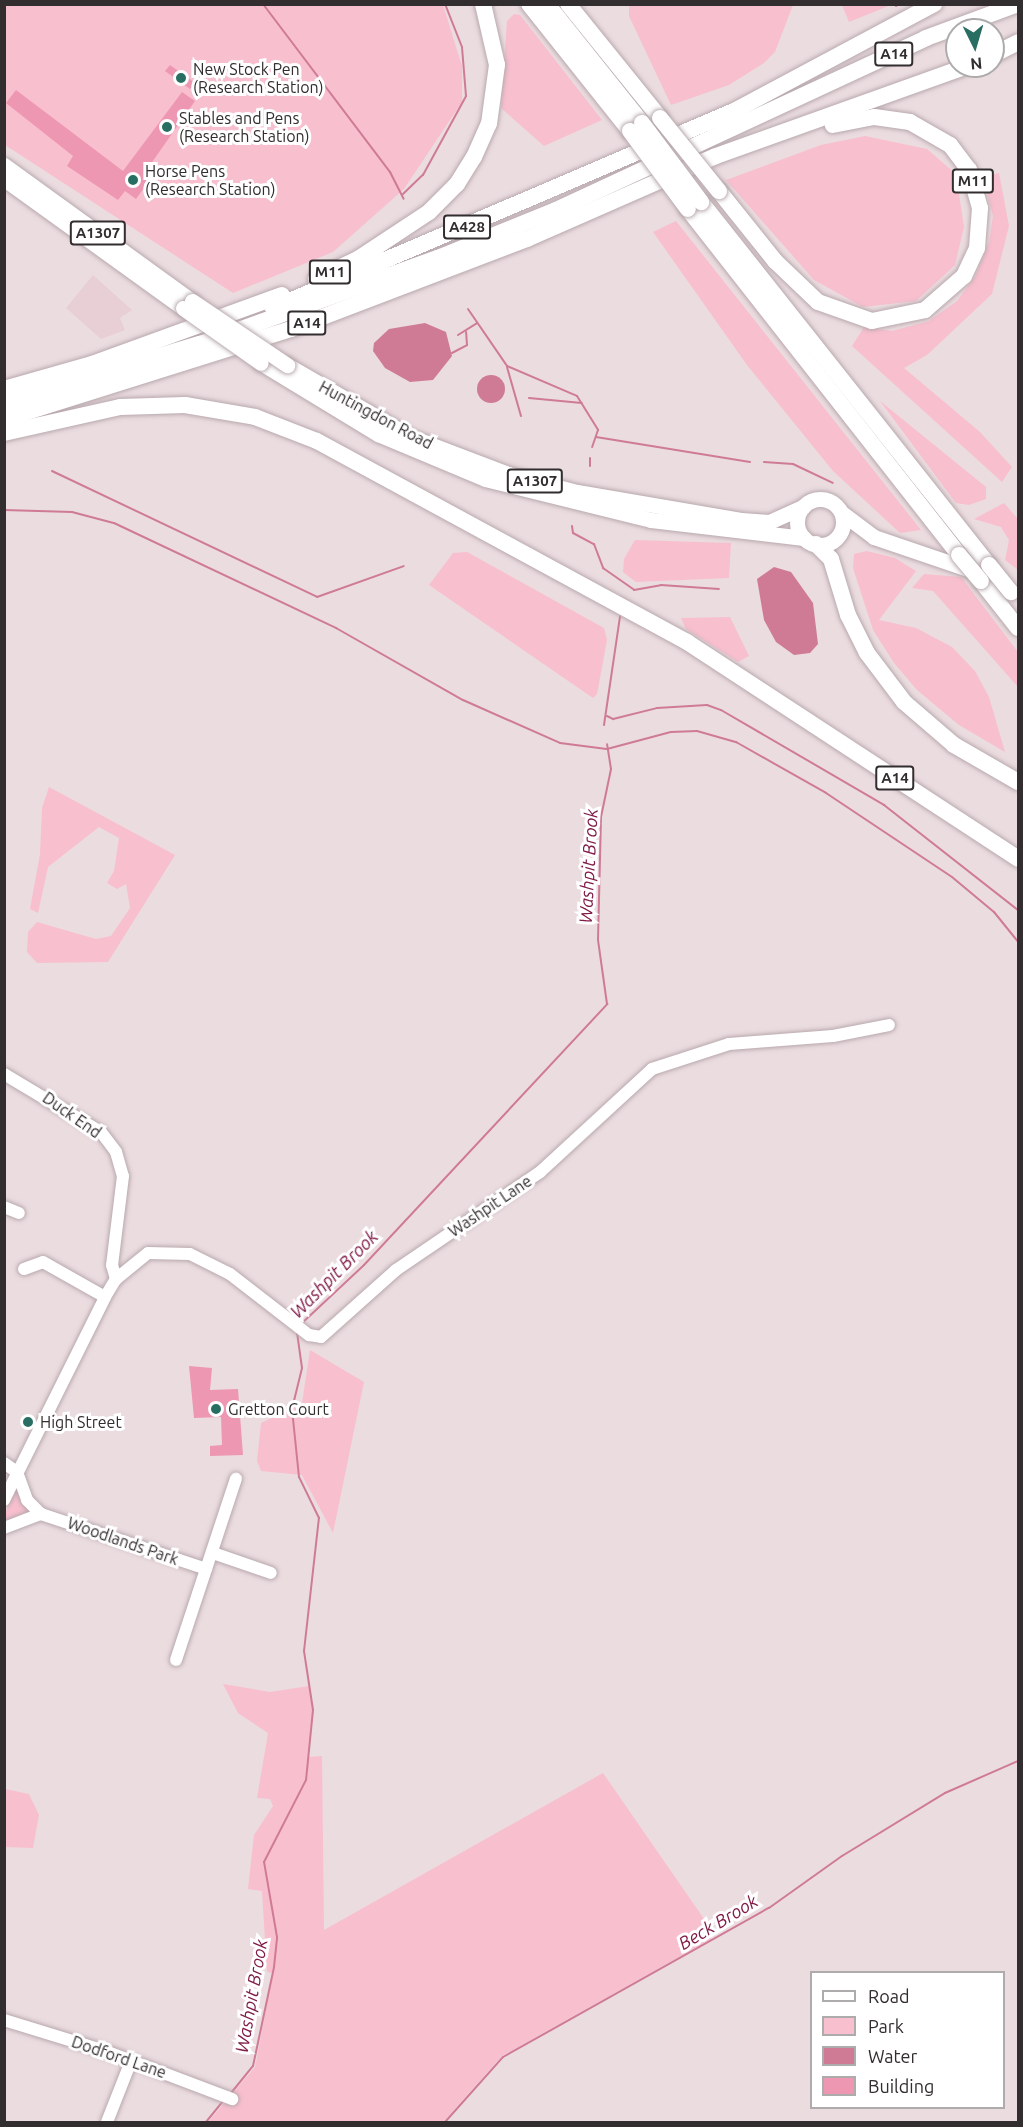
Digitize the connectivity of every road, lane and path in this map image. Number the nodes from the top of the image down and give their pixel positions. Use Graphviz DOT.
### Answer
graph roads {
  1 [pos="483,4"];
  2 [pos="529,4"];
  3 [pos="547,4"];
  4 [pos="568,4"];
  5 [pos="934,4"];
  6 [pos="1018,4"];
  7 [pos="945,74"];
  8 [pos="734,111"];
  9 [pos="636,127"];
  10 [pos="4,165"];
  11 [pos="4,179"];
  12 [pos="694,205"];
  13 [pos="603,206"];
  14 [pos="556,210"];
  15 [pos="188,304"];
  16 [pos="200,344"];
  17 [pos="4,389"];
  18 [pos="4,403"];
  19 [pos="4,419"];
  20 [pos="4,432"];
  21 [pos="803,507"];
  22 [pos="842,513"];
  23 [pos="838,537"];
  24 [pos="874,537"];
  25 [pos="810,541"];
  26 [pos="1016,594"];
  27 [pos="1018,628"];
  28 [pos="1018,782"];
  29 [pos="1018,859"];
  30 [pos="889,1025"];
  31 [pos="4,1074"];
  32 [pos="4,1207"];
  33 [pos="19,1213"];
  34 [pos="24,1269"];
  35 [pos="116,1279"];
  36 [pos="105,1297"];
  37 [pos="4,1463"];
  38 [pos="17,1472"];
  39 [pos="236,1479"];
  40 [pos="4,1500"];
  41 [pos="41,1514"];
  42 [pos="4,1528"];
  43 [pos="213,1553"];
  44 [pos="206,1569"];
  45 [pos="271,1573"];
  46 [pos="176,1660"];
  47 [pos="4,2020"];
  48 [pos="131,2061"];
  49 [pos="229,2097"];
  50 [pos="107,2122"];
  1 -- 17 [label="highway, M11"];
  2 -- 9 [label="highway"];
  3 -- 9 [label="highway"];
  4 -- 13 [label="highway, M11, bridge"];
  5 -- 8 [label="highway, A428"];
  6 -- 14 [label="highway, A14"];
  7 -- 13 [label="highway"];
  8 -- 14 [label="highway, A428"];
  8 -- 16 [label="highway, A428"];
  9 -- 12 [label="highway, bridge"];
  10 -- 15 [label="main road, Huntingdon Road / A1307"];
  11 -- 15 [label="main road, Huntingdon Road / A1307"];
  12 -- 26 [label="highway, bridge"];
  12 -- 27 [label="highway, bridge"];
  13 -- 19 [label="highway, A14"];
  14 -- 16 [label="highway, A14"];
  15 -- 21 [label="main road, Huntingdon Road / A1307, bridge"];
  15 -- 25 [label="main road, Huntingdon Road / A1307, bridge"];
  16 -- 18 [label="highway, A14"];
  20 -- 29 [label="highway, A14"];
  21 -- 22 [label="main road"];
  21 -- 25 [label="main road"];
  22 -- 23 [label="main road"];
  22 -- 24 [label="main road"];
  23 -- 24 [label="main road"];
  23 -- 25 [label="main road"];
  24 -- 26 [label="main road"];
  25 -- 28 [label="highway"];
  30 -- 35 [label="street, Washpit Lane"];
  31 -- 35 [label="street, Duck End"];
  32 -- 33 [label="street"];
  34 -- 36 [label="street"];
  35 -- 36 [label="street"];
  36 -- 38 [label="street"];
  37 -- 38 [label="street"];
  38 -- 40 [label="street"];
  38 -- 41 [label="street"];
  39 -- 43 [label="street"];
  41 -- 42 [label="street"];
  41 -- 44 [label="street, Woodlands Park"];
  43 -- 44 [label="street"];
  43 -- 45 [label="street"];
  44 -- 46 [label="street"];
  47 -- 48 [label="street, Dodford Lane"];
  48 -- 49 [label="street, Dodford Lane"];
  48 -- 50 [label="street"];
}
